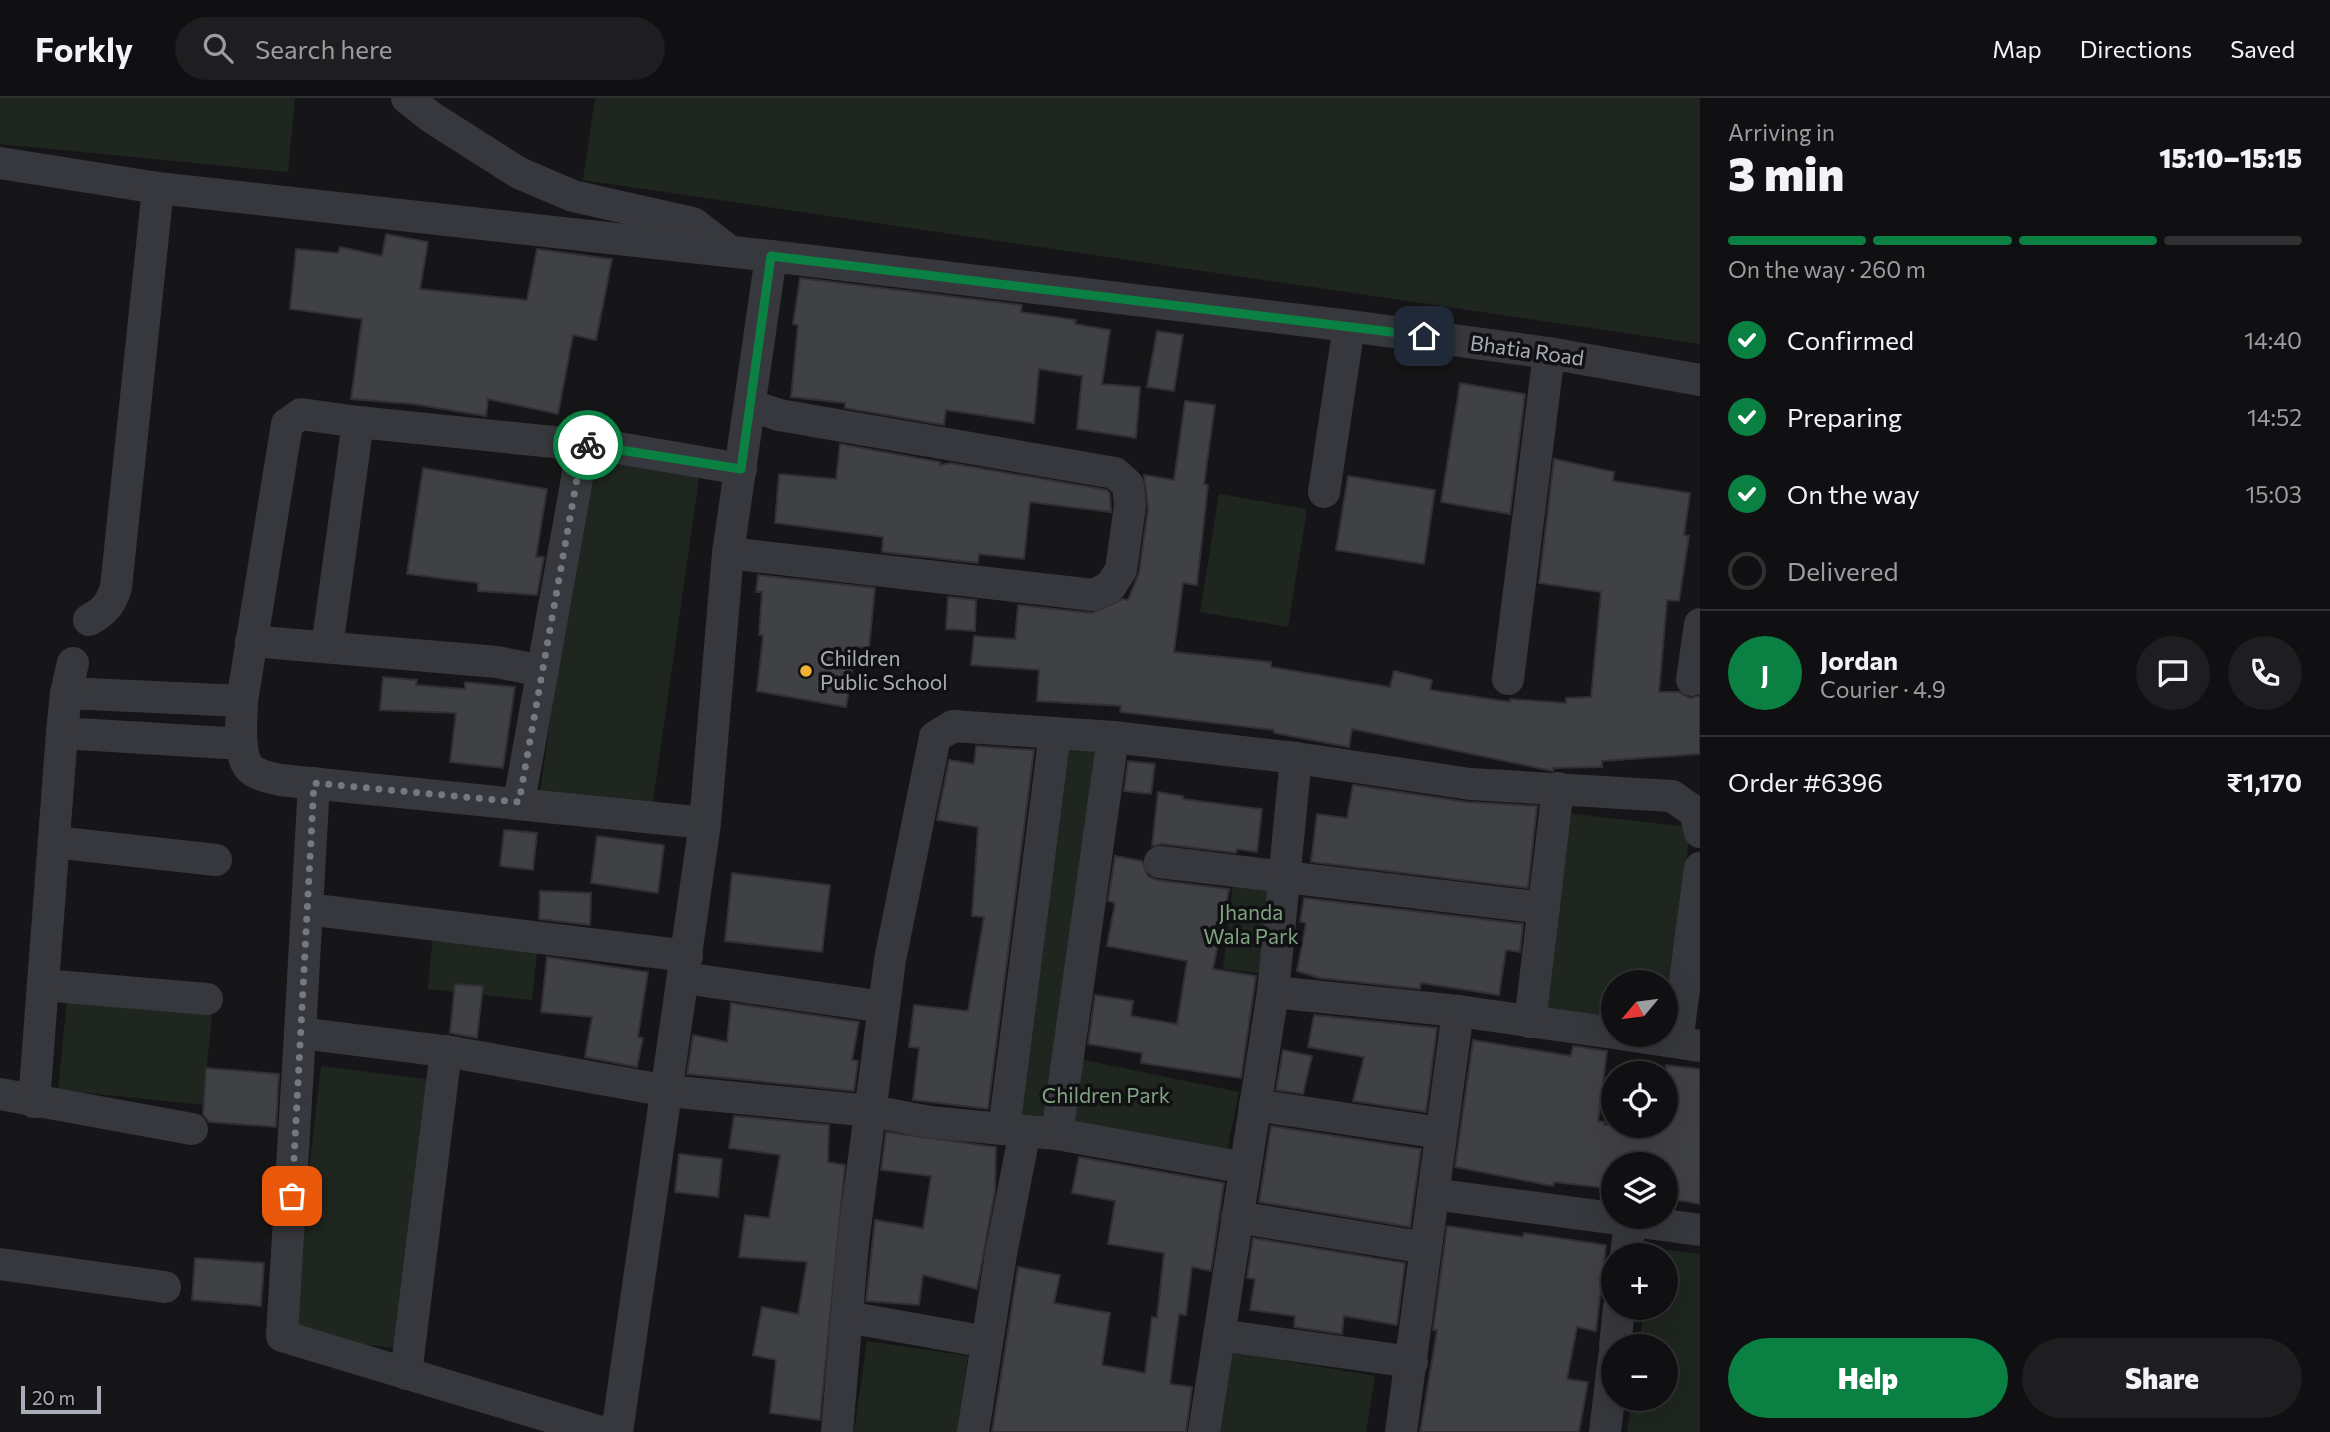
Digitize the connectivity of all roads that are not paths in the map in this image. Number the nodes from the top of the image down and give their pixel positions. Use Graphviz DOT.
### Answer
graph roads {
  1 [pos="407,98"];
  2 [pos="0,163"];
  3 [pos="158,187"];
  4 [pos="729,251"];
  5 [pos="771,256"];
  6 [pos="1349,326"];
  7 [pos="1549,353"];
  8 [pos="1700,380"];
  9 [pos="750,405"];
  10 [pos="358,422"];
  11 [pos="583,445"];
  12 [pos="741,469"];
  13 [pos="1324,492"];
  14 [pos="728,553"];
  15 [pos="89,620"];
  16 [pos="1700,624"];
  17 [pos="251,641"];
  18 [pos="327,647"];
  19 [pos="542,671"];
  20 [pos="1508,679"];
  21 [pos="1692,680"];
  22 [pos="242,701"];
  23 [pos="62,733"];
  24 [pos="1055,733"];
  25 [pos="1113,737"];
  26 [pos="242,744"];
  27 [pos="1296,758"];
  28 [pos="314,783"];
  29 [pos="1558,788"];
  30 [pos="519,802"];
  31 [pos="705,823"];
  32 [pos="1700,832"];
  33 [pos="54,842"];
  34 [pos="216,860"];
  35 [pos="1160,862"];
  36 [pos="1700,868"];
  37 [pos="1284,877"];
  38 [pos="1544,908"];
  39 [pos="307,909"];
  40 [pos="685,967"];
  41 [pos="43,985"];
  42 [pos="1273,992"];
  43 [pos="207,999"];
  44 [pos="884,1007"];
  45 [pos="1458,1011"];
  46 [pos="1530,1021"];
  47 [pos="1601,1031"];
  48 [pos="300,1033"];
  49 [pos="1688,1044"];
  50 [pos="446,1051"];
  51 [pos="668,1091"];
  52 [pos="0,1094"];
  53 [pos="34,1102"];
  54 [pos="1255,1105"];
  55 [pos="871,1111"];
  56 [pos="192,1129"];
  57 [pos="1015,1130"];
  58 [pos="1441,1133"];
  59 [pos="1057,1134"];
  60 [pos="1245,1168"];
  61 [pos="1433,1194"];
  62 [pos="1237,1217"];
  63 [pos="1601,1218"];
  64 [pos="1678,1227"];
  65 [pos="1700,1230"];
  66 [pos="1426,1248"];
  67 [pos="0,1264"];
  68 [pos="165,1287"];
  69 [pos="847,1317"];
  70 [pos="1219,1335"];
  71 [pos="987,1342"];
  72 [pos="1412,1362"];
  73 [pos="406,1374"];
  74 [pos="1608,1411"];
  75 [pos="601,1432"];
  76 [pos="617,1432"];
  77 [pos="837,1432"];
  78 [pos="973,1432"];
  79 [pos="1204,1432"];
  80 [pos="1401,1432"];
  81 [pos="1605,1432"];
  1 -- 4 [label="street"];
  2 -- 3 [label="street, Bhatia Road"];
  3 -- 4 [label="street, Bhatia Road"];
  3 -- 15 [label="street"];
  4 -- 5 [label="street, Bhatia Road"];
  5 -- 6 [label="street, Bhatia Road"];
  5 -- 9 [label="street"];
  6 -- 7 [label="street, Bhatia Road"];
  6 -- 13 [label="street"];
  7 -- 8 [label="street, Bhatia Road"];
  7 -- 20 [label="street"];
  9 -- 12 [label="street"];
  9 -- 14 [label="street"];
  10 -- 11 [label="street"];
  10 -- 17 [label="street"];
  10 -- 18 [label="street"];
  11 -- 12 [label="street"];
  11 -- 19 [label="street"];
  12 -- 14 [label="street"];
  14 -- 31 [label="street"];
  16 -- 21 [label="street"];
  17 -- 18 [label="street"];
  17 -- 22 [label="street"];
  18 -- 19 [label="street"];
  19 -- 30 [label="street"];
  22 -- 23 [label="street"];
  22 -- 26 [label="street"];
  23 -- 26 [label="street"];
  23 -- 33 [label="street"];
  24 -- 25 [label="street"];
  24 -- 44 [label="street"];
  24 -- 57 [label="street"];
  25 -- 27 [label="street"];
  25 -- 59 [label="street"];
  26 -- 28 [label="street"];
  27 -- 29 [label="street"];
  27 -- 37 [label="street"];
  28 -- 30 [label="street"];
  28 -- 39 [label="street"];
  29 -- 32 [label="street"];
  29 -- 38 [label="street"];
  30 -- 31 [label="street"];
  31 -- 40 [label="street"];
  33 -- 34 [label="street"];
  33 -- 41 [label="street"];
  35 -- 37 [label="street"];
  36 -- 49 [label="street"];
  37 -- 38 [label="street"];
  37 -- 42 [label="street"];
  38 -- 46 [label="street"];
  39 -- 40 [label="street"];
  39 -- 48 [label="street"];
  40 -- 44 [label="street"];
  40 -- 51 [label="street"];
  41 -- 43 [label="street"];
  41 -- 53 [label="street"];
  42 -- 45 [label="street"];
  42 -- 54 [label="street"];
  44 -- 55 [label="street"];
  45 -- 46 [label="street"];
  45 -- 58 [label="street"];
  46 -- 47 [label="street"];
  48 -- 50 [label="street"];
  48 -- 73 [label="street"];
  50 -- 51 [label="street"];
  50 -- 73 [label="street"];
  51 -- 55 [label="street"];
  51 -- 76 [label="street"];
  52 -- 53 [label="street"];
  53 -- 56 [label="street"];
  54 -- 58 [label="street"];
  54 -- 60 [label="street"];
  55 -- 57 [label="street"];
  55 -- 69 [label="street"];
  57 -- 59 [label="street"];
  57 -- 71 [label="street"];
  58 -- 61 [label="street"];
  59 -- 60 [label="street"];
  60 -- 62 [label="street"];
  61 -- 63 [label="street"];
  61 -- 66 [label="street"];
  62 -- 66 [label="street"];
  62 -- 70 [label="street"];
  64 -- 65 [label="street"];
  66 -- 72 [label="street"];
  67 -- 68 [label="street"];
  69 -- 71 [label="street"];
  69 -- 77 [label="street"];
  70 -- 72 [label="street"];
  70 -- 79 [label="street"];
  71 -- 78 [label="street"];
  72 -- 80 [label="street"];
  73 -- 75 [label="street"];
  74 -- 81 [label="street"];
}
